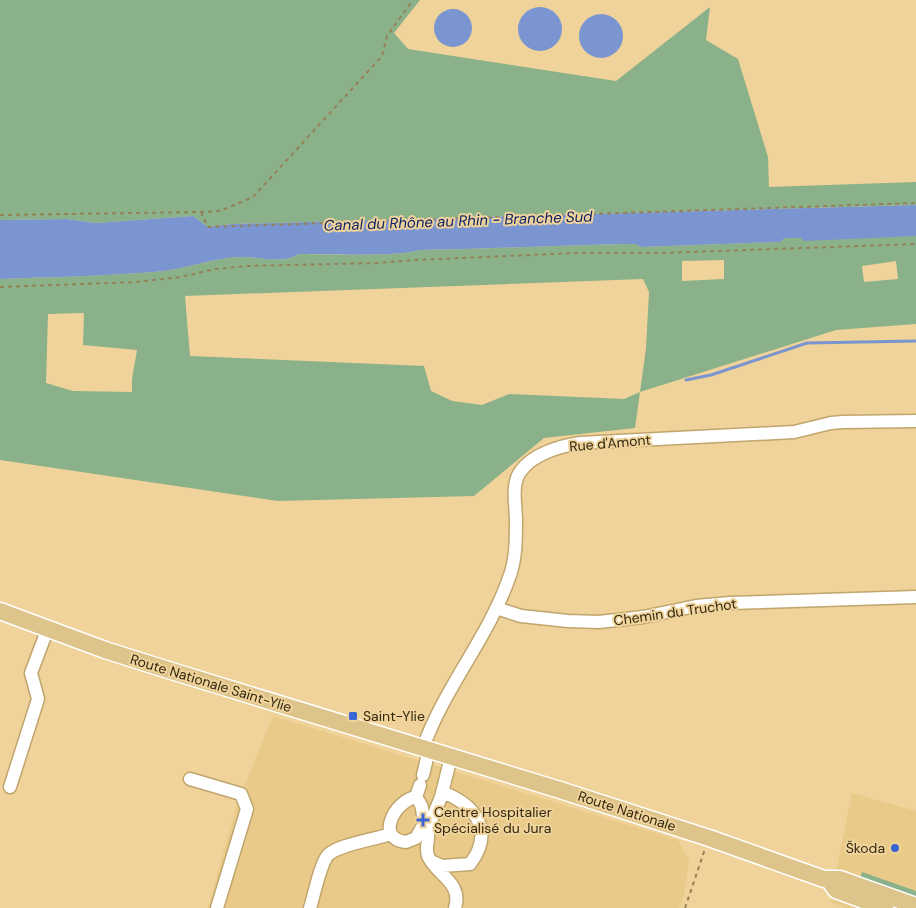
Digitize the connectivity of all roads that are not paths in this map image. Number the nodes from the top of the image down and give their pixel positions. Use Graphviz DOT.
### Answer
graph roads {
  1 [pos="916,421"];
  2 [pos="916,597"];
  3 [pos="496,608"];
  4 [pos="0,610"];
  5 [pos="48,628"];
  6 [pos="426,749"];
  7 [pos="451,757"];
  8 [pos="190,779"];
  9 [pos="420,786"];
  10 [pos="10,787"];
  11 [pos="441,797"];
  12 [pos="426,826"];
  13 [pos="391,834"];
  14 [pos="433,862"];
  15 [pos="470,864"];
  16 [pos="829,880"];
  17 [pos="454,889"];
  18 [pos="916,906"];
  19 [pos="217,908"];
  20 [pos="310,908"];
  21 [pos="455,908"];
  22 [pos="885,908"];
  1 -- 3 [label="street, Rue d'Amont"];
  2 -- 3 [label="street, Chemin du Truchot"];
  3 -- 6 [label="street, Rue d'Amont"];
  4 -- 5 [label="main road, Route Nationale Saint-Ylie"];
  5 -- 6 [label="main road, Route Nationale Saint-Ylie"];
  5 -- 10 [label="street"];
  6 -- 7 [label="main road, Route Nationale"];
  6 -- 9 [label="street, Rue d'Amont"];
  7 -- 11 [label="street"];
  7 -- 16 [label="main road, Route Nationale"];
  8 -- 19 [label="street"];
  9 -- 12 [label="street"];
  9 -- 13 [label="street"];
  11 -- 12 [label="street"];
  11 -- 15 [label="street"];
  12 -- 13 [label="street"];
  12 -- 14 [label="street"];
  13 -- 20 [label="street"];
  14 -- 15 [label="street"];
  14 -- 17 [label="street"];
  15 -- 17 [label="street"];
  16 -- 18 [label="main road, Route Nationale"];
  16 -- 22 [label="main road, Route Nationale"];
  17 -- 21 [label="street"];
}
